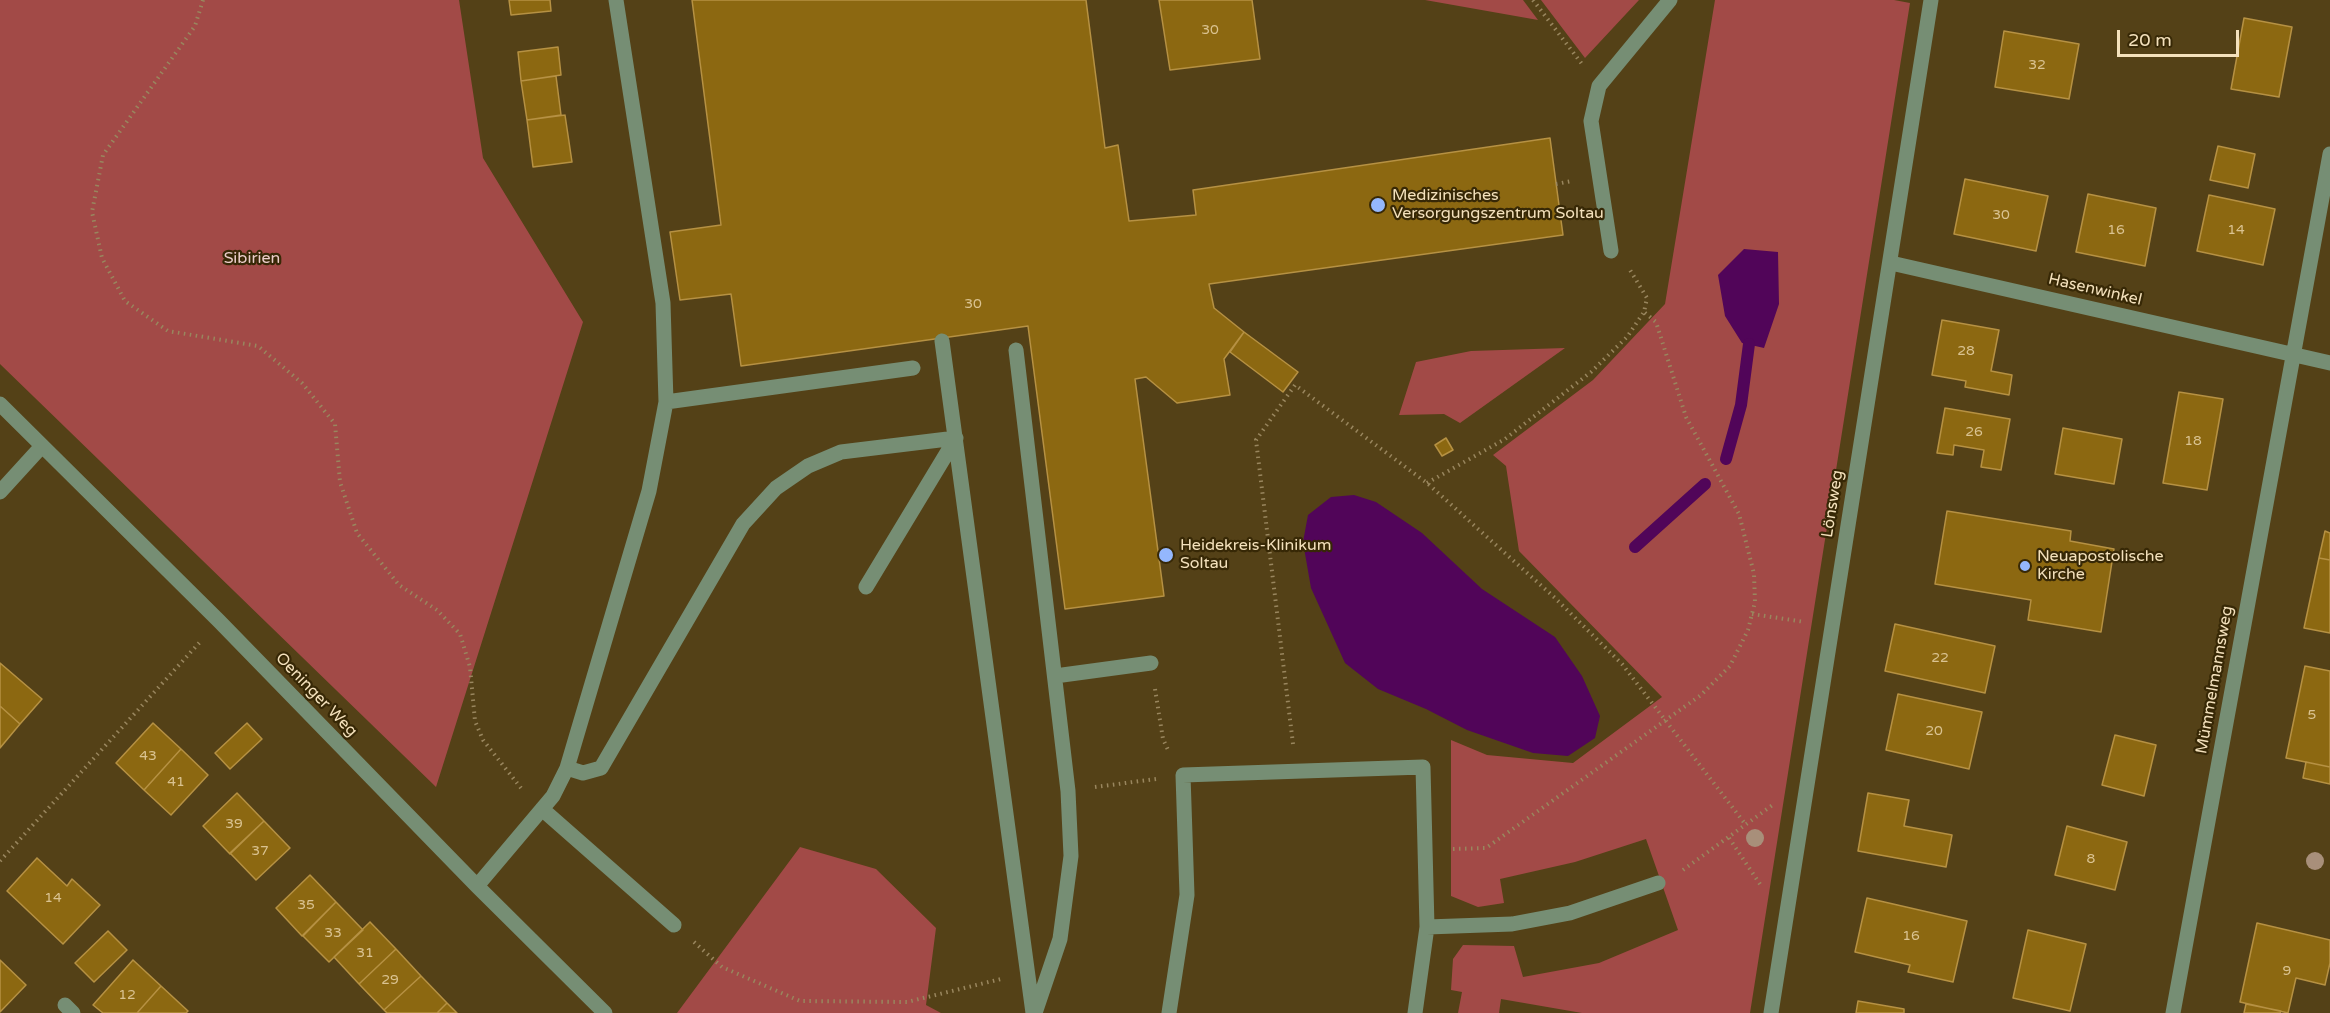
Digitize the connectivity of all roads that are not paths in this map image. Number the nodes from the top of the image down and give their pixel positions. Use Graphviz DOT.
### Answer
graph roads {
  1 [pos="616,0"];
  2 [pos="1670,0"];
  3 [pos="1931,0"];
  4 [pos="2330,154"];
  5 [pos="1611,250"];
  6 [pos="1891,263"];
  7 [pos="942,341"];
  8 [pos="1016,350"];
  9 [pos="2292,353"];
  10 [pos="2330,363"];
  11 [pos="914,368"];
  12 [pos="666,402"];
  13 [pos="0,404"];
  14 [pos="956,438"];
  15 [pos="42,446"];
  16 [pos="0,492"];
  17 [pos="866,587"];
  18 [pos="1151,663"];
  19 [pos="1055,676"];
  20 [pos="567,768"];
  21 [pos="542,809"];
  22 [pos="1658,883"];
  23 [pos="477,886"];
  24 [pos="674,926"];
  25 [pos="1427,927"];
  26 [pos="599,1011"];
  27 [pos="1034,1013"];
  28 [pos="1169,1013"];
  29 [pos="1415,1013"];
  30 [pos="1771,1013"];
  31 [pos="2173,1013"];
  1 -- 12 [label="street"];
  2 -- 5 [label="street"];
  3 -- 6 [label="street, Lönsweg"];
  4 -- 9 [label="street"];
  6 -- 9 [label="street, Hasenwinkel"];
  6 -- 30 [label="street, Lönsweg"];
  7 -- 14 [label="street"];
  8 -- 19 [label="street"];
  9 -- 10 [label="street, Hasenwinkel"];
  9 -- 31 [label="street, Mümmelmannsweg"];
  11 -- 12 [label="street"];
  12 -- 20 [label="street"];
  13 -- 15 [label="street, Oeninger Weg"];
  14 -- 17 [label="street"];
  14 -- 20 [label="street"];
  14 -- 27 [label="street"];
  15 -- 16 [label="street"];
  15 -- 23 [label="street, Oeninger Weg"];
  18 -- 19 [label="street"];
  19 -- 27 [label="street"];
  20 -- 21 [label="street"];
  21 -- 23 [label="street"];
  21 -- 24 [label="street"];
  22 -- 25 [label="street"];
  23 -- 26 [label="street, Oeninger Weg"];
  25 -- 28 [label="street"];
  25 -- 29 [label="street"];
}
